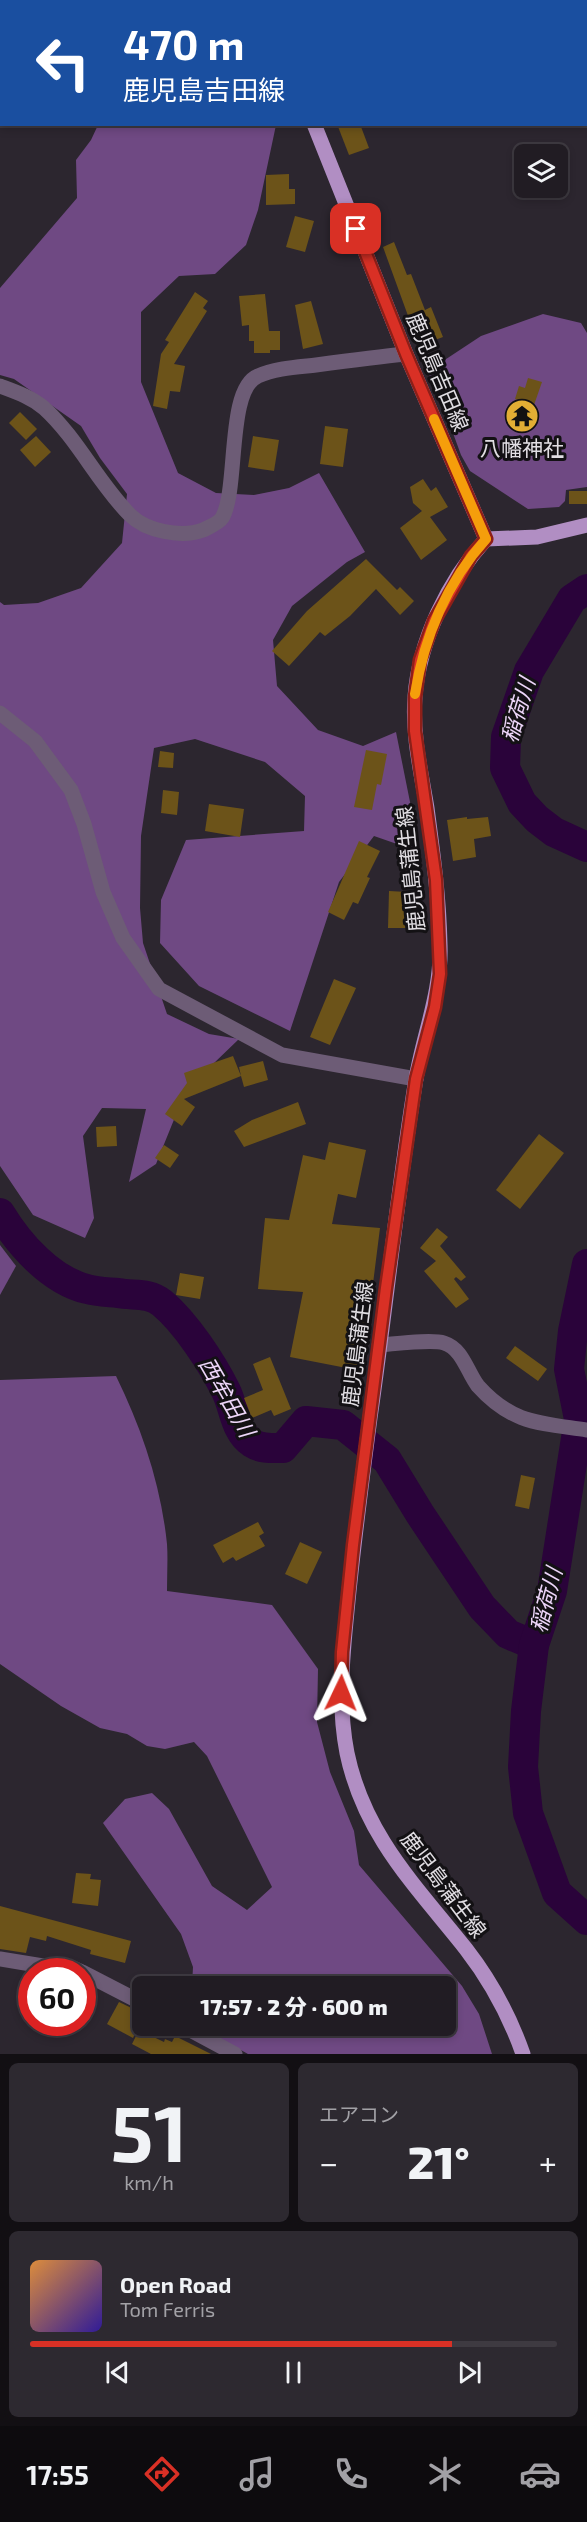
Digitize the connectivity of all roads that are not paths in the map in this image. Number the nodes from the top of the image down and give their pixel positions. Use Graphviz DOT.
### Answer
graph roads {
  1 [pos="315,126"];
  2 [pos="406,354"];
  3 [pos="0,386"];
  4 [pos="587,525"];
  5 [pos="486,539"];
  6 [pos="0,713"];
  7 [pos="416,1079"];
  8 [pos="379,1345"];
  9 [pos="587,1430"];
  10 [pos="0,1959"];
  11 [pos="18,1962"];
  12 [pos="96,1980"];
  13 [pos="132,1998"];
  14 [pos="196,2036"];
  15 [pos="214,2050"];
  16 [pos="235,2054"];
  17 [pos="523,2054"];
  1 -- 2 [label="main road, 鹿児島吉田線"];
  2 -- 3 [label="street"];
  2 -- 5 [label="main road, 鹿児島吉田線"];
  4 -- 5 [label="main road"];
  5 -- 7 [label="main road, 鹿児島蒲生線"];
  6 -- 7 [label="street"];
  7 -- 8 [label="main road, 鹿児島蒲生線"];
  8 -- 9 [label="street"];
  8 -- 17 [label="main road, 鹿児島蒲生線"];
  10 -- 11 [label="street"];
  12 -- 13 [label="street"];
  14 -- 15 [label="street"];
  15 -- 16 [label="street"];
}
